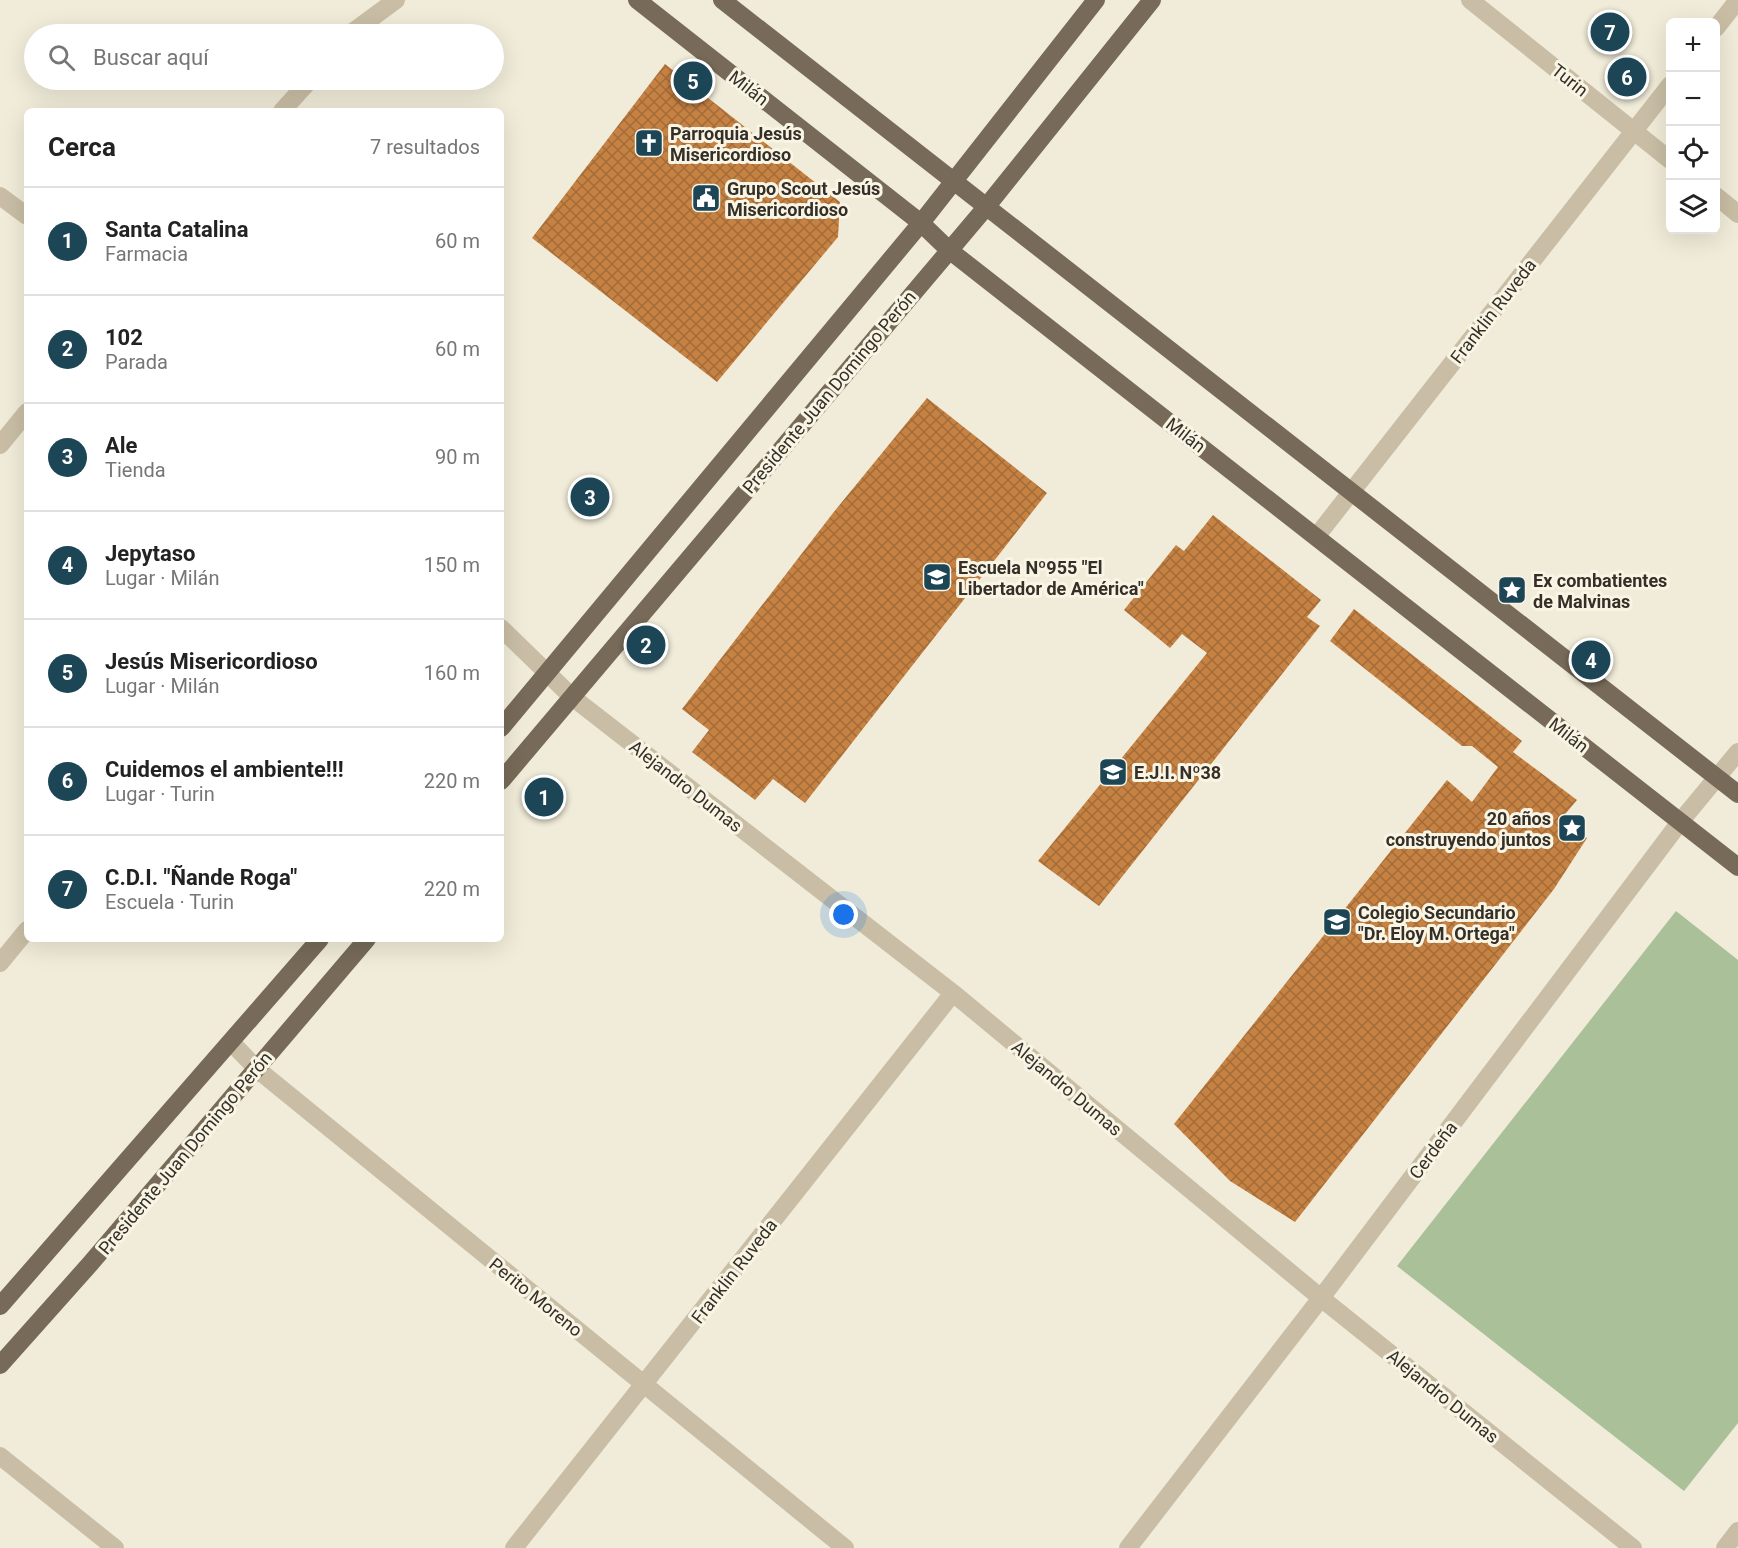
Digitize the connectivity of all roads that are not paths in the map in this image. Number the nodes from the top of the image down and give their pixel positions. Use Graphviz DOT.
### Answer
graph roads {
  1 [pos="396,0"];
  2 [pos="637,0"];
  3 [pos="722,0"];
  4 [pos="1096,0"];
  5 [pos="1152,0"];
  6 [pos="1470,0"];
  7 [pos="1738,0"];
  8 [pos="1720,23"];
  9 [pos="364,24"];
  10 [pos="300,90"];
  11 [pos="1666,91"];
  12 [pos="285,108"];
  13 [pos="1634,131"];
  14 [pos="1666,156"];
  15 [pos="955,180"];
  16 [pos="0,196"];
  17 [pos="1720,199"];
  18 [pos="987,206"];
  19 [pos="24,214"];
  20 [pos="1738,214"];
  21 [pos="921,223"];
  22 [pos="949,250"];
  23 [pos="24,416"];
  24 [pos="0,445"];
  25 [pos="1351,493"];
  26 [pos="1316,537"];
  27 [pos="504,631"];
  28 [pos="548,673"];
  29 [pos="572,697"];
  30 [pos="504,725"];
  31 [pos="1738,752"];
  32 [pos="504,777"];
  33 [pos="1718,778"];
  34 [pos="1738,794"];
  35 [pos="1680,822"];
  36 [pos="1738,867"];
  37 [pos="24,934"];
  38 [pos="317,942"];
  39 [pos="364,942"];
  40 [pos="0,963"];
  41 [pos="953,993"];
  42 [pos="231,1042"];
  43 [pos="257,1069"];
  44 [pos="1321,1298"];
  45 [pos="0,1306"];
  46 [pos="0,1365"];
  47 [pos="644,1385"];
  48 [pos="0,1456"];
  49 [pos="1738,1531"];
  50 [pos="115,1548"];
  51 [pos="514,1548"];
  52 [pos="845,1548"];
  53 [pos="1128,1548"];
  54 [pos="1633,1548"];
  55 [pos="1725,1548"];
  1 -- 9 [label="street"];
  2 -- 21 [label="main road, Milán"];
  3 -- 15 [label="main road"];
  4 -- 15 [label="main road, Presidente Juan Domingo Perón"];
  5 -- 18 [label="main road, Presidente Juan Domingo Perón"];
  6 -- 13 [label="street, Turin"];
  7 -- 8 [label="street"];
  10 -- 12 [label="street"];
  11 -- 13 [label="street, Franklin Ruveda"];
  13 -- 14 [label="street, Turin"];
  13 -- 25 [label="street, Franklin Ruveda"];
  15 -- 18 [label="main road"];
  15 -- 21 [label="main road, Presidente Juan Domingo Perón"];
  16 -- 19 [label="street"];
  17 -- 20 [label="street"];
  18 -- 22 [label="main road, Presidente Juan Domingo Perón"];
  18 -- 25 [label="main road"];
  21 -- 22 [label="main road, Milán"];
  21 -- 28 [label="main road, Presidente Juan Domingo Perón"];
  22 -- 26 [label="main road, Milán"];
  22 -- 29 [label="main road, Presidente Juan Domingo Perón"];
  23 -- 24 [label="street"];
  25 -- 26 [label="street, Franklin Ruveda"];
  25 -- 33 [label="main road"];
  26 -- 35 [label="main road, Milán"];
  27 -- 28 [label="street, Alejandro Dumas"];
  28 -- 29 [label="street, Alejandro Dumas"];
  28 -- 30 [label="main road, Presidente Juan Domingo Perón"];
  29 -- 32 [label="main road, Presidente Juan Domingo Perón"];
  29 -- 41 [label="street, Alejandro Dumas"];
  31 -- 33 [label="street, Cerdeña"];
  33 -- 34 [label="main road"];
  33 -- 35 [label="street, Cerdeña"];
  35 -- 36 [label="main road, Milán"];
  35 -- 44 [label="street, Cerdeña"];
  37 -- 40 [label="street"];
  38 -- 42 [label="main road, Presidente Juan Domingo Perón"];
  39 -- 43 [label="main road, Presidente Juan Domingo Perón"];
  41 -- 44 [label="street, Alejandro Dumas"];
  41 -- 47 [label="street, Franklin Ruveda"];
  42 -- 43 [label="street, Perito Moreno"];
  42 -- 45 [label="main road, Presidente Juan Domingo Perón"];
  43 -- 46 [label="main road, Presidente Juan Domingo Perón"];
  43 -- 47 [label="street, Perito Moreno"];
  44 -- 53 [label="street, Cerdeña"];
  44 -- 54 [label="street, Alejandro Dumas"];
  47 -- 51 [label="street, Franklin Ruveda"];
  47 -- 52 [label="street, Perito Moreno"];
  48 -- 50 [label="street"];
  49 -- 55 [label="street"];
}
